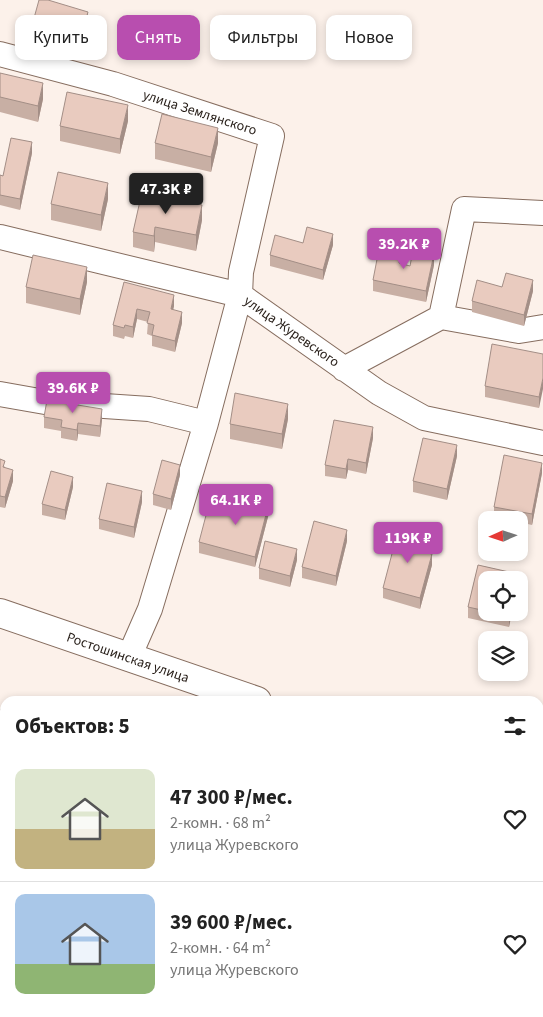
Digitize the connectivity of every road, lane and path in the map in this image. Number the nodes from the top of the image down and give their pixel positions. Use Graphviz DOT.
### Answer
graph roads {
  1 [pos="0,54"];
  2 [pos="543,213"];
  3 [pos="0,238"];
  4 [pos="240,295"];
  5 [pos="441,317"];
  6 [pos="543,327"];
  7 [pos="344,369"];
  8 [pos="0,394"];
  9 [pos="206,423"];
  10 [pos="543,443"];
  11 [pos="0,613"];
  12 [pos="129,657"];
  13 [pos="242,696"];
  1 -- 4 [label="street, улица Землянского"];
  2 -- 5 [label="street"];
  3 -- 4 [label="street, улица Журевского"];
  4 -- 7 [label="street, улица Журевского"];
  4 -- 9 [label="street"];
  5 -- 6 [label="street"];
  5 -- 7 [label="street"];
  7 -- 10 [label="street, улица Журевского"];
  8 -- 9 [label="street"];
  9 -- 12 [label="street"];
  11 -- 12 [label="main road, Ростошинская улица"];
  12 -- 13 [label="main road, Ростошинская улица"];
}
